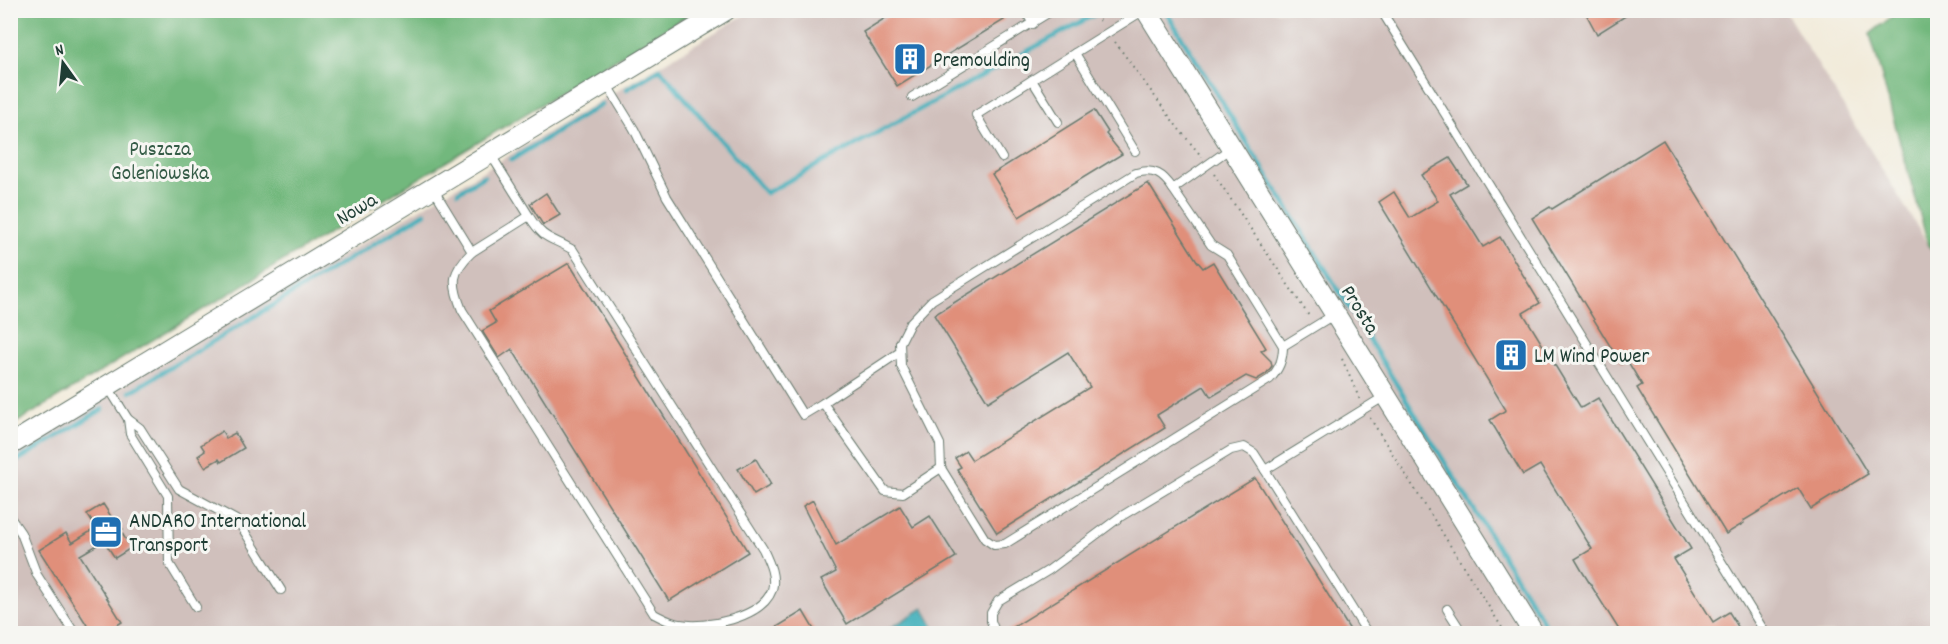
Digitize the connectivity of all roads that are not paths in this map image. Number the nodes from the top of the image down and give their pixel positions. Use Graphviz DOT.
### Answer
graph roads {
  1 [pos="726,10"];
  2 [pos="1025,10"];
  3 [pos="1053,10"];
  4 [pos="1145,10"];
  5 [pos="1381,10"];
  6 [pos="1033,24"];
  7 [pos="1075,53"];
  8 [pos="1032,80"];
  9 [pos="607,83"];
  10 [pos="912,97"];
  11 [pos="1058,122"];
  12 [pos="1233,147"];
  13 [pos="1135,151"];
  14 [pos="491,155"];
  15 [pos="1002,158"];
  16 [pos="1173,189"];
  17 [pos="434,190"];
  18 [pos="529,216"];
  19 [pos="472,252"];
  20 [pos="1336,314"];
  21 [pos="1283,346"];
  22 [pos="900,352"];
  23 [pos="107,386"];
  24 [pos="1387,395"];
  25 [pos="823,403"];
  26 [pos="128,419"];
  27 [pos="10,445"];
  28 [pos="941,468"];
  29 [pos="1265,470"];
  30 [pos="10,517"];
  31 [pos="281,590"];
  32 [pos="196,607"];
  33 [pos="1448,609"];
  34 [pos="75,633"];
  35 [pos="996,633"];
  36 [pos="1368,633"];
  37 [pos="1463,633"];
  38 [pos="1534,633"];
  39 [pos="1766,633"];
  1 -- 9 [label="street, Nowa"];
  2 -- 6 [label="lane"];
  3 -- 6 [label="lane"];
  4 -- 7 [label="lane"];
  4 -- 12 [label="street, Prosta"];
  5 -- 39 [label="lane"];
  6 -- 10 [label="lane"];
  7 -- 8 [label="lane"];
  7 -- 13 [label="lane"];
  8 -- 11 [label="lane"];
  8 -- 15 [label="lane"];
  9 -- 14 [label="street, Nowa"];
  9 -- 25 [label="lane"];
  12 -- 16 [label="lane"];
  12 -- 20 [label="street, Prosta"];
  14 -- 17 [label="street, Nowa"];
  14 -- 18 [label="lane"];
  16 -- 21 [label="lane"];
  16 -- 22 [label="lane"];
  17 -- 19 [label="lane"];
  17 -- 23 [label="street, Nowa"];
  18 -- 19 [label="lane"];
  18 -- 19 [label="lane"];
  20 -- 21 [label="lane"];
  20 -- 24 [label="street, Prosta"];
  21 -- 28 [label="lane"];
  22 -- 25 [label="lane"];
  22 -- 28 [label="lane"];
  23 -- 26 [label="lane"];
  23 -- 27 [label="street, Nowa"];
  24 -- 29 [label="lane"];
  24 -- 38 [label="street, Prosta"];
  25 -- 28 [label="lane"];
  26 -- 31 [label="lane"];
  26 -- 32 [label="lane"];
  29 -- 35 [label="lane"];
  29 -- 36 [label="lane"];
  30 -- 34 [label="lane"];
  33 -- 37 [label="lane"];
}
